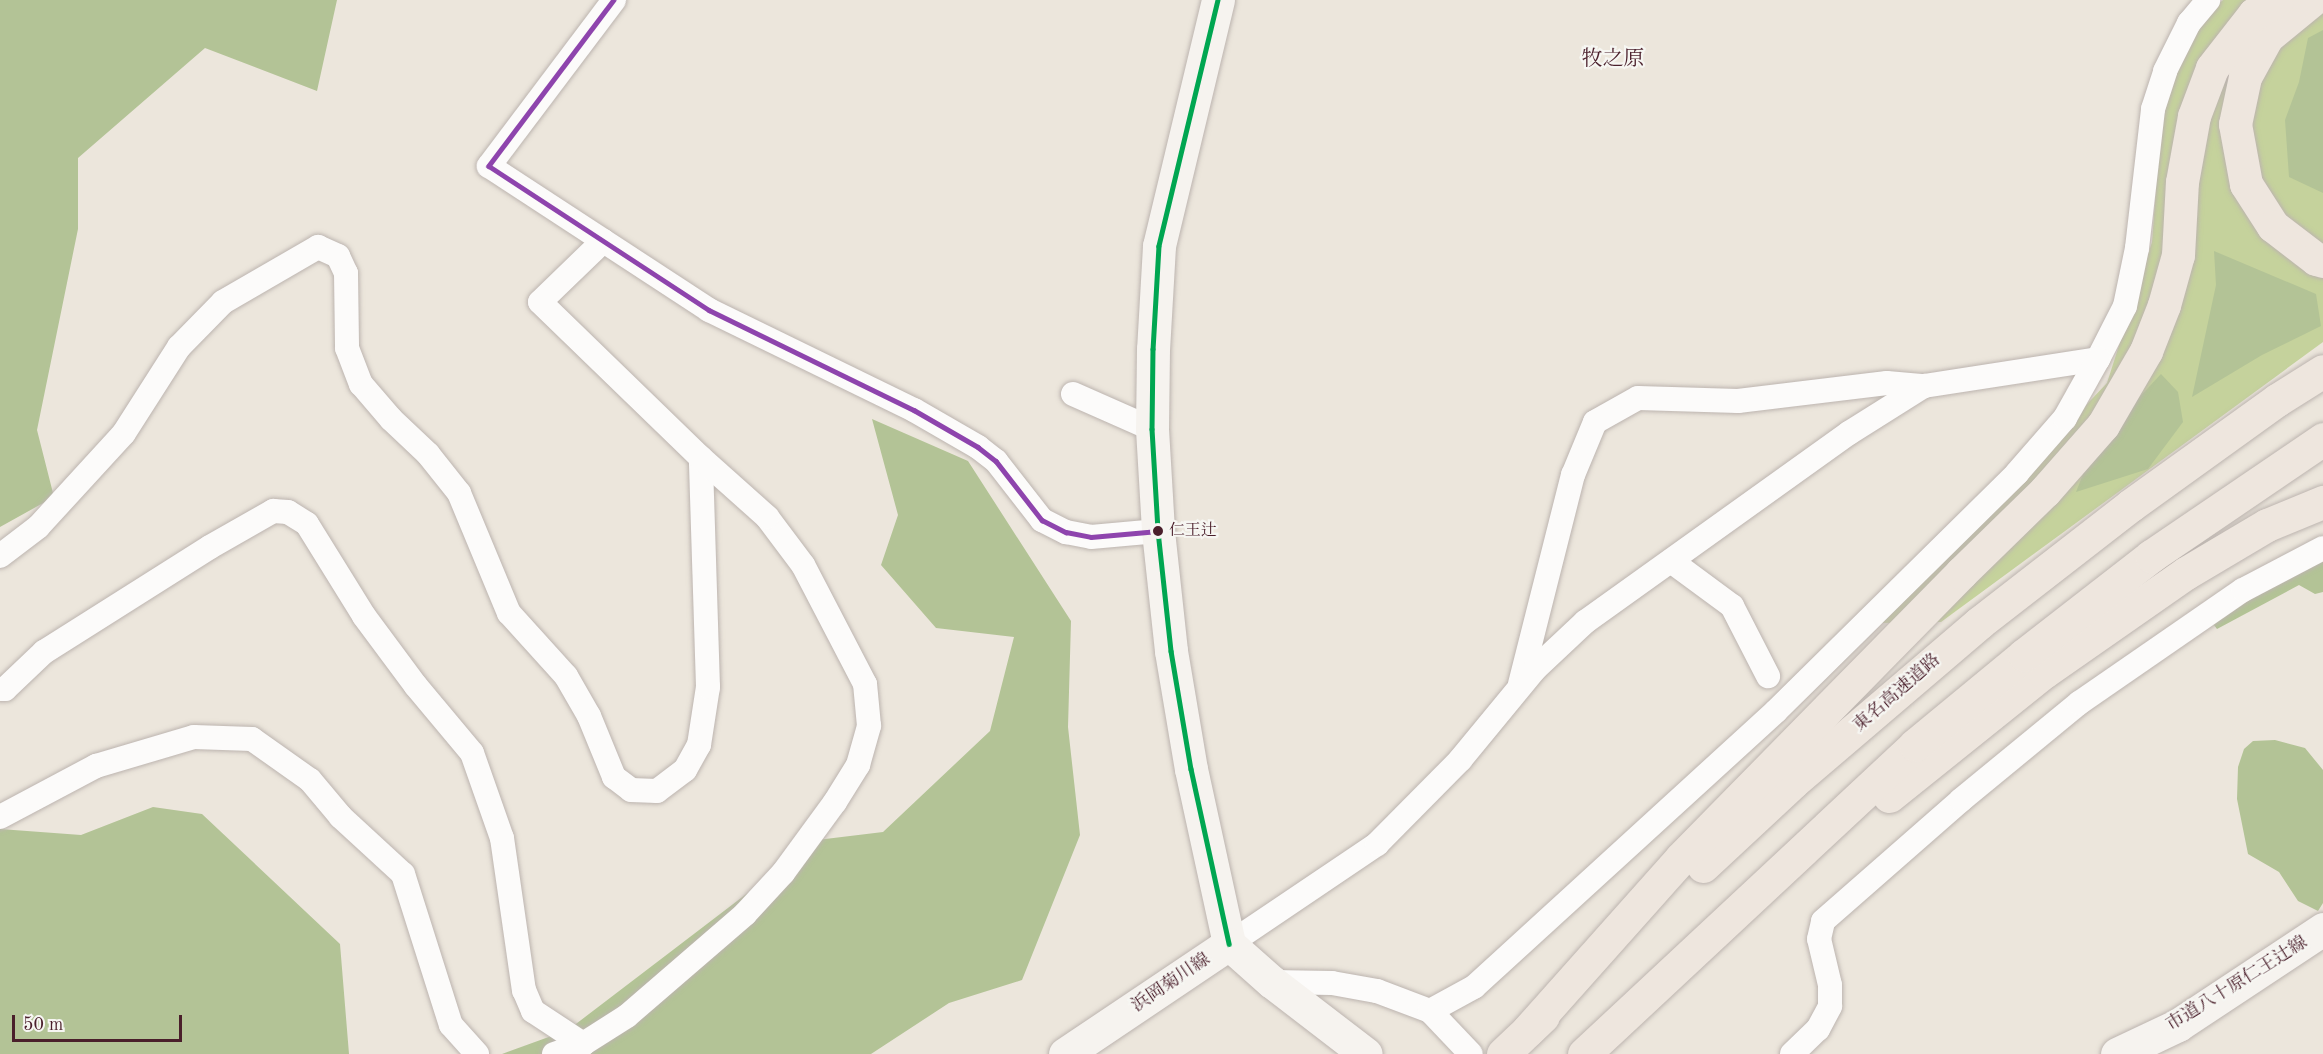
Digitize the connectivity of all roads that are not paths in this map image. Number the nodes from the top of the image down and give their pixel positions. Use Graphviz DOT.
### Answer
graph roads {
  1 [pos="614,0"];
  2 [pos="1218,0"];
  3 [pos="2208,0"];
  4 [pos="2277,0"];
  5 [pos="2312,0"];
  6 [pos="603,241"];
  7 [pos="2323,261"];
  8 [pos="2098,359"];
  9 [pos="2323,371"];
  10 [pos="1924,386"];
  11 [pos="1073,394"];
  12 [pos="1152,429"];
  13 [pos="2323,439"];
  14 [pos="701,458"];
  15 [pos="2323,502"];
  16 [pos="1158,531"];
  17 [pos="2323,548"];
  18 [pos="0,556"];
  19 [pos="1671,561"];
  20 [pos="1767,676"];
  21 [pos="1519,688"];
  22 [pos="0,689"];
  23 [pos="0,817"];
  24 [pos="1754,893"];
  25 [pos="2323,929"];
  26 [pos="1229,944"];
  27 [pos="1272,982"];
  28 [pos="1430,1011"];
  29 [pos="1528,1030"];
  30 [pos="583,1044"];
  31 [pos="477,1054"];
  32 [pos="554,1054"];
  33 [pos="1065,1054"];
  34 [pos="1366,1054"];
  35 [pos="1471,1054"];
  36 [pos="1503,1054"];
  37 [pos="1584,1054"];
  38 [pos="1792,1054"];
  39 [pos="2117,1054"];
  1 -- 6 [label="street"];
  2 -- 12 [label="main road, 浜岡菊川線"];
  3 -- 8 [label="street"];
  4 -- 29 [label="highway"];
  5 -- 7 [label="highway"];
  6 -- 14 [label="street"];
  6 -- 16 [label="street"];
  8 -- 10 [label="street"];
  8 -- 28 [label="street"];
  9 -- 29 [label="highway, 東名高速道路"];
  10 -- 19 [label="street"];
  10 -- 21 [label="street"];
  11 -- 12 [label="street"];
  12 -- 16 [label="main road, 浜岡菊川線"];
  13 -- 24 [label="highway"];
  14 -- 18 [label="street"];
  14 -- 30 [label="street"];
  15 -- 24 [label="highway"];
  16 -- 26 [label="main road, 浜岡菊川線"];
  17 -- 38 [label="street"];
  19 -- 20 [label="street"];
  19 -- 21 [label="street"];
  21 -- 26 [label="street"];
  22 -- 30 [label="street"];
  23 -- 31 [label="street"];
  24 -- 37 [label="highway"];
  25 -- 39 [label="main road, 市道八十原仁王辻線"];
  26 -- 27 [label="main road"];
  26 -- 33 [label="main road, 浜岡菊川線"];
  27 -- 28 [label="street"];
  27 -- 34 [label="main road"];
  28 -- 35 [label="street"];
  29 -- 36 [label="highway, 東名高速道路"];
  30 -- 32 [label="street"];
}
